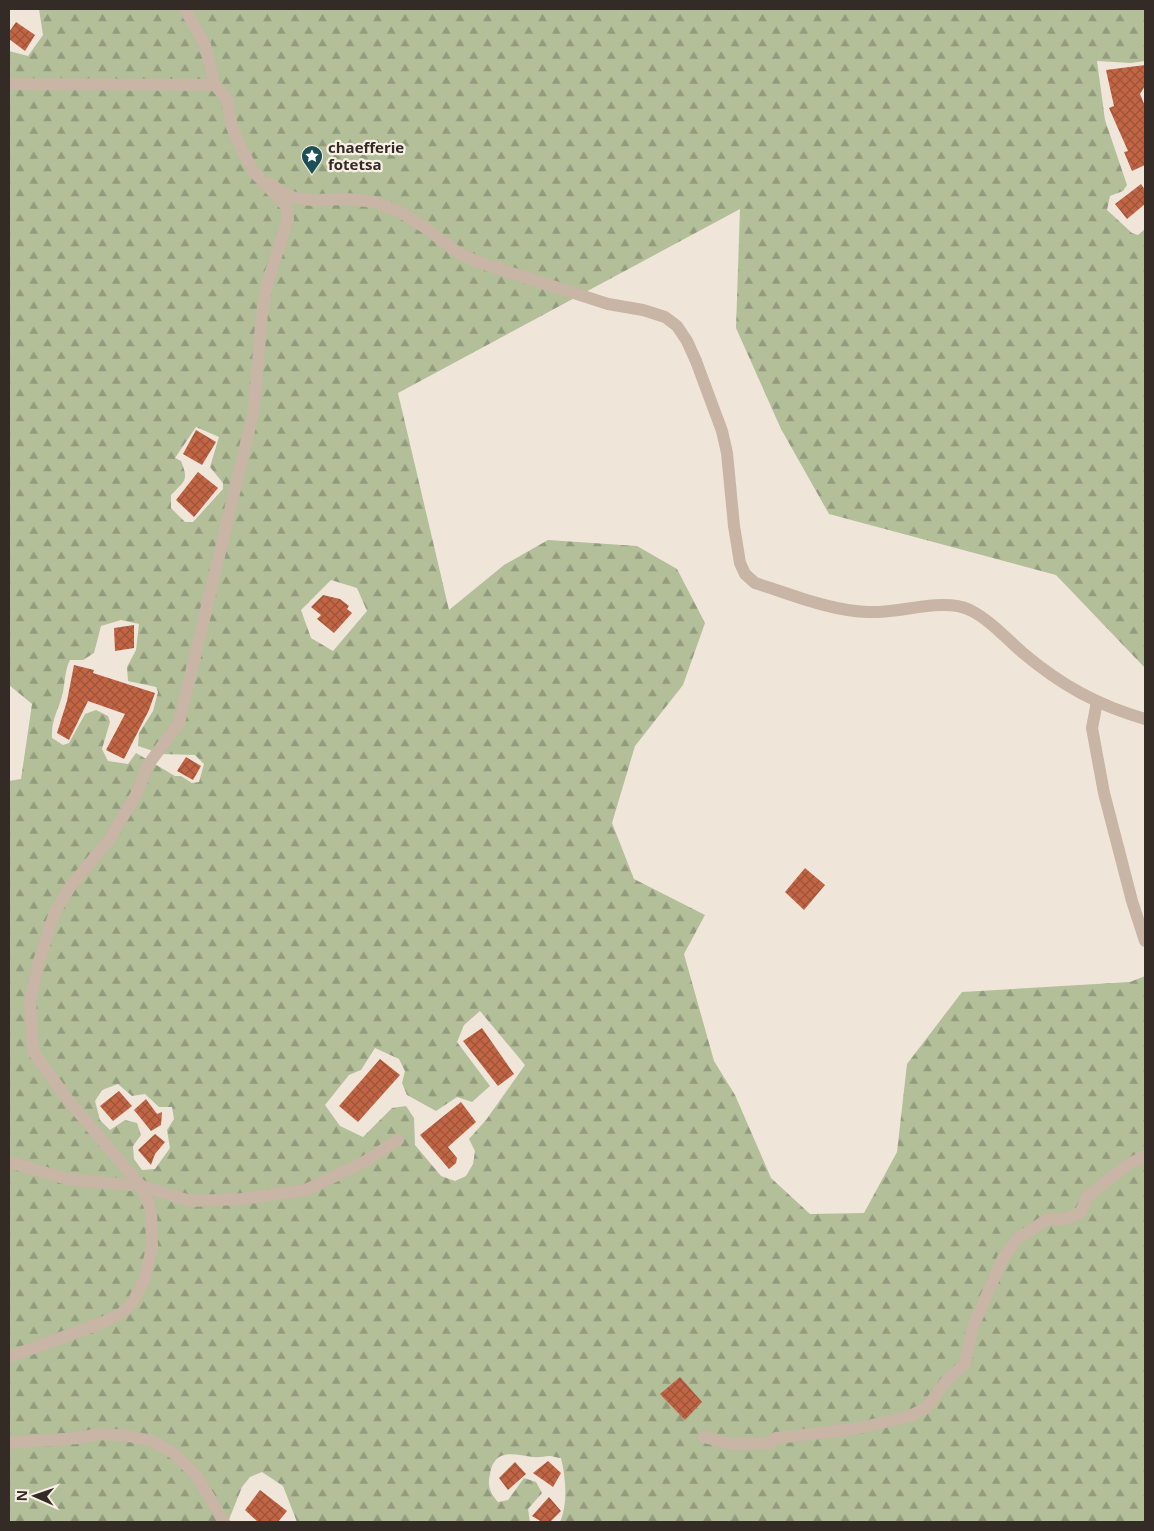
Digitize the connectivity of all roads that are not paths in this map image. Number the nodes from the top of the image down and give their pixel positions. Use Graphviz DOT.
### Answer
graph roads {
  1 [pos="185,9"];
  2 [pos="9,84"];
  3 [pos="215,85"];
  4 [pos="253,171"];
  5 [pos="1097,702"];
  6 [pos="1145,719"];
  7 [pos="1145,941"];
  8 [pos="398,1140"];
  9 [pos="1145,1156"];
  10 [pos="9,1162"];
  11 [pos="141,1186"];
  12 [pos="9,1357"];
  13 [pos="704,1437"];
  14 [pos="9,1444"];
  15 [pos="224,1522"];
  1 -- 3 [label="street"];
  2 -- 3 [label="street"];
  3 -- 4 [label="street"];
  4 -- 5 [label="street"];
  4 -- 11 [label="street"];
  5 -- 6 [label="street"];
  5 -- 7 [label="street"];
  8 -- 11 [label="street"];
  9 -- 13 [label="street"];
  10 -- 11 [label="street"];
  11 -- 12 [label="street"];
  14 -- 15 [label="street"];
}
